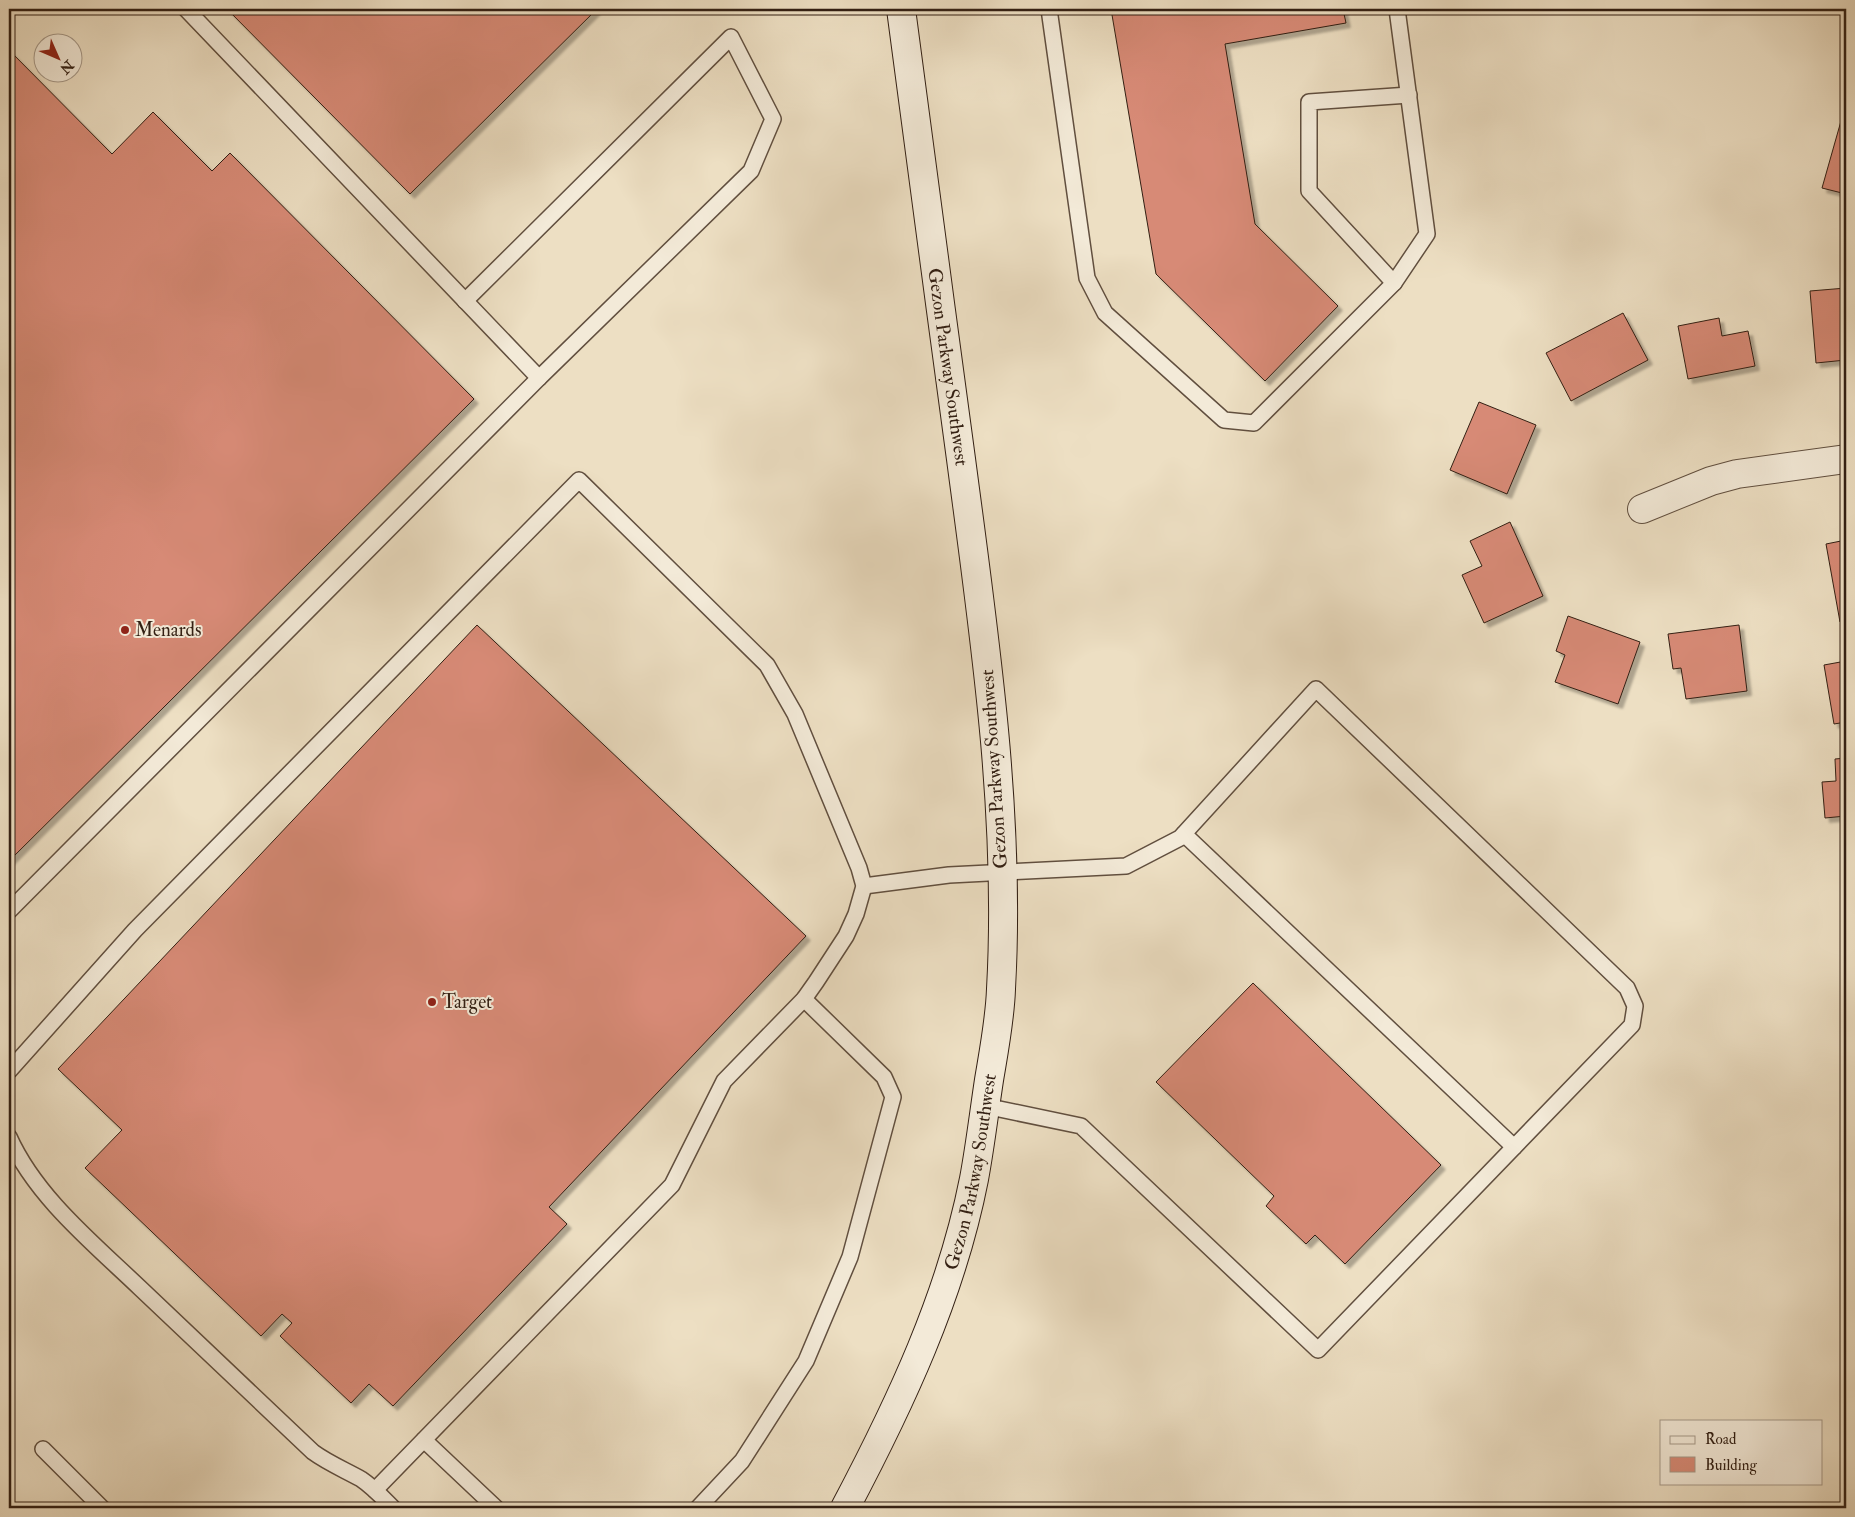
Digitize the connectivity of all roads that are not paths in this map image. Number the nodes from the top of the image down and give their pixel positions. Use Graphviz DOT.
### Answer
graph roads {
  1 [pos="186,9"];
  2 [pos="901,9"];
  3 [pos="1049,9"];
  4 [pos="1398,9"];
  5 [pos="1409,95"];
  6 [pos="1394,283"];
  7 [pos="465,301"];
  8 [pos="539,378"];
  9 [pos="1846,460"];
  10 [pos="1642,509"];
  11 [pos="1184,834"];
  12 [pos="1002,873"];
  13 [pos="864,886"];
  14 [pos="9,911"];
  15 [pos="804,999"];
  16 [pos="9,1071"];
  17 [pos="985,1106"];
  18 [pos="9,1137"];
  19 [pos="1514,1147"];
  20 [pos="424,1440"];
  21 [pos="43,1449"];
  22 [pos="375,1490"];
  23 [pos="102,1508"];
  24 [pos="394,1508"];
  25 [pos="496,1508"];
  26 [pos="698,1508"];
  27 [pos="845,1508"];
  1 -- 7 [label="lane"];
  2 -- 12 [label="main road, Gezon Parkway Southwest"];
  3 -- 6 [label="lane"];
  4 -- 5 [label="lane"];
  5 -- 6 [label="lane"];
  5 -- 6 [label="lane"];
  7 -- 8 [label="lane"];
  7 -- 8 [label="lane"];
  8 -- 14 [label="lane"];
  9 -- 10 [label="main road"];
  11 -- 12 [label="lane"];
  11 -- 19 [label="lane"];
  11 -- 19 [label="lane"];
  12 -- 13 [label="lane"];
  12 -- 17 [label="main road, Gezon Parkway Southwest"];
  13 -- 15 [label="lane"];
  13 -- 16 [label="lane"];
  15 -- 20 [label="lane"];
  15 -- 26 [label="lane"];
  17 -- 19 [label="lane"];
  17 -- 27 [label="main road, Gezon Parkway Southwest"];
  18 -- 22 [label="lane"];
  20 -- 22 [label="lane"];
  20 -- 25 [label="lane"];
  21 -- 23 [label="lane"];
  22 -- 24 [label="lane"];
}
